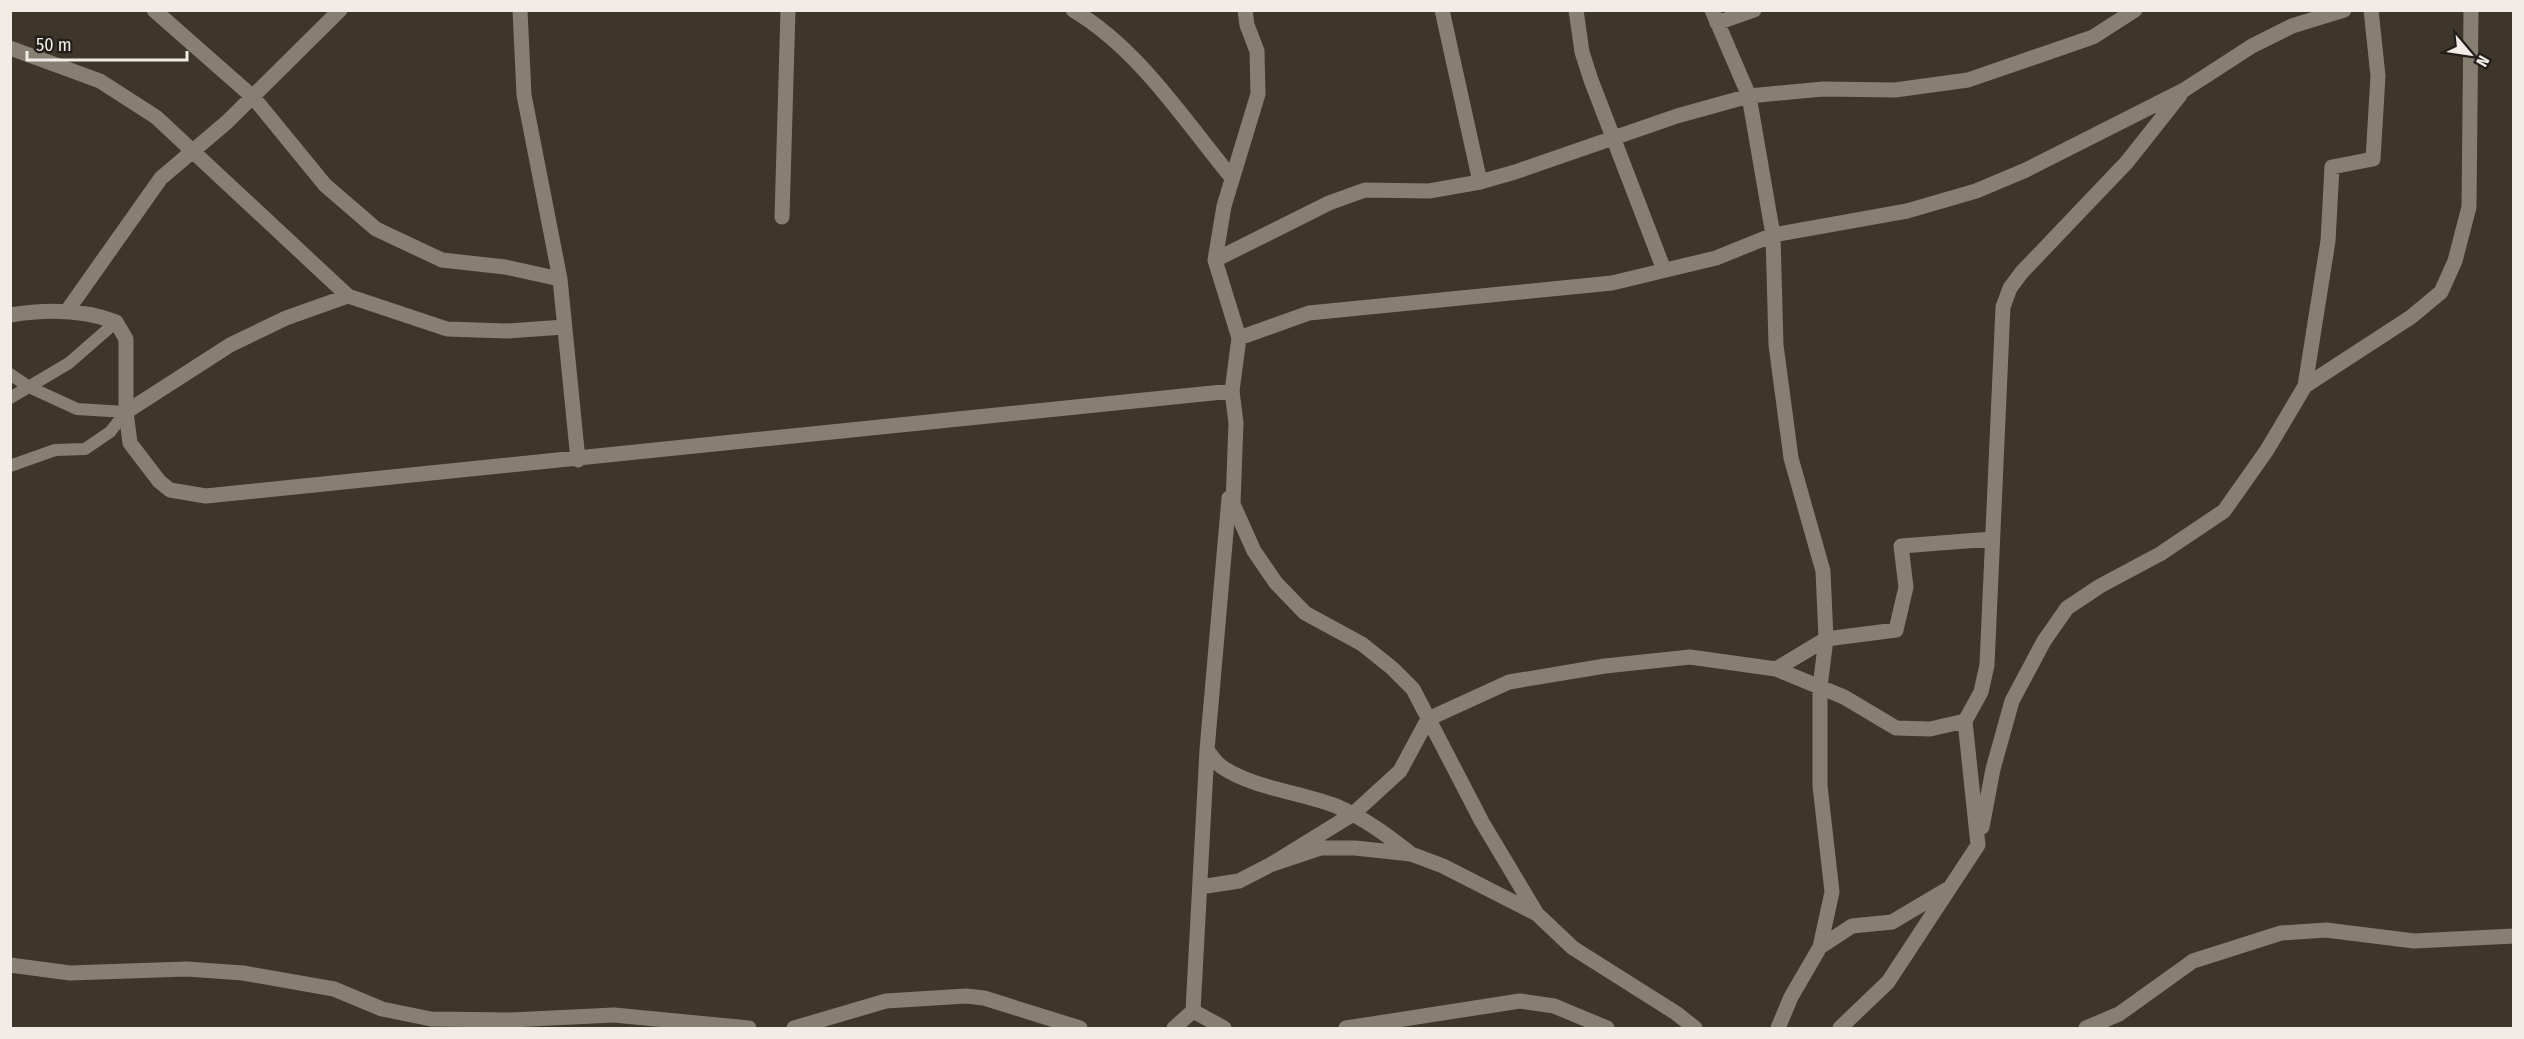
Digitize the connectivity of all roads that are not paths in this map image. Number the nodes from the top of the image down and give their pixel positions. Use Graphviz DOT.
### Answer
graph roads {
  1 [pos="153,10"];
  2 [pos="340,10"];
  3 [pos="520,10"];
  4 [pos="788,10"];
  5 [pos="1073,10"];
  6 [pos="1245,10"];
  7 [pos="1442,10"];
  8 [pos="1576,10"];
  9 [pos="1755,10"];
  10 [pos="2136,10"];
  11 [pos="2344,10"];
  12 [pos="2371,10"];
  13 [pos="2471,10"];
  14 [pos="1714,17"];
  15 [pos="10,48"];
  16 [pos="2184,90"];
  17 [pos="1749,96"];
  18 [pos="253,97"];
  19 [pos="1614,138"];
  20 [pos="193,151"];
  21 [pos="1232,178"];
  22 [pos="1480,182"];
  23 [pos="782,217"];
  24 [pos="1773,236"];
  25 [pos="1215,260"];
  26 [pos="1664,270"];
  27 [pos="560,279"];
  28 [pos="348,296"];
  29 [pos="67,310"];
  30 [pos="10,315"];
  31 [pos="116,322"];
  32 [pos="564,327"];
  33 [pos="1239,338"];
  34 [pos="10,374"];
  35 [pos="2305,386"];
  36 [pos="29,387"];
  37 [pos="1232,391"];
  38 [pos="10,398"];
  39 [pos="126,412"];
  40 [pos="1236,423"];
  41 [pos="578,460"];
  42 [pos="10,466"];
  43 [pos="1992,539"];
  44 [pos="1826,639"];
  45 [pos="1776,669"];
  46 [pos="1820,687"];
  47 [pos="1428,719"];
  48 [pos="1965,722"];
  49 [pos="1207,750"];
  50 [pos="1353,814"];
  51 [pos="1978,845"];
  52 [pos="1411,854"];
  53 [pos="1270,865"];
  54 [pos="1200,887"];
  55 [pos="1950,888"];
  56 [pos="1537,914"];
  57 [pos="2514,936"];
  58 [pos="1820,947"];
  59 [pos="10,965"];
  60 [pos="1193,1011"];
  61 [pos="749,1029"];
  62 [pos="794,1029"];
  63 [pos="1080,1029"];
  64 [pos="1174,1029"];
  65 [pos="1224,1029"];
  66 [pos="1346,1029"];
  67 [pos="1607,1029"];
  68 [pos="1695,1029"];
  69 [pos="1778,1029"];
  70 [pos="1840,1029"];
  71 [pos="2086,1029"];
  1 -- 18 [label="street"];
  2 -- 18 [label="street"];
  3 -- 27 [label="street"];
  4 -- 23 [label="street"];
  5 -- 21 [label="street"];
  6 -- 21 [label="street"];
  7 -- 22 [label="street"];
  8 -- 19 [label="street"];
  9 -- 14 [label="street"];
  10 -- 17 [label="street"];
  11 -- 16 [label="street"];
  12 -- 35 [label="street"];
  13 -- 35 [label="street"];
  14 -- 17 [label="street"];
  15 -- 20 [label="street"];
  16 -- 24 [label="street"];
  16 -- 43 [label="street"];
  17 -- 19 [label="street"];
  17 -- 24 [label="street"];
  18 -- 20 [label="street"];
  18 -- 27 [label="street"];
  19 -- 22 [label="street"];
  19 -- 26 [label="street"];
  20 -- 28 [label="street"];
  20 -- 29 [label="street"];
  21 -- 25 [label="street"];
  22 -- 25 [label="street"];
  24 -- 26 [label="street"];
  24 -- 44 [label="street"];
  25 -- 33 [label="street"];
  26 -- 33 [label="street"];
  27 -- 32 [label="street"];
  28 -- 32 [label="street"];
  28 -- 39 [label="street"];
  29 -- 30 [label="street"];
  29 -- 31 [label="street"];
  31 -- 36 [label="lane"];
  31 -- 39 [label="street"];
  32 -- 41 [label="street"];
  33 -- 37 [label="street"];
  34 -- 36 [label="lane"];
  35 -- 51 [label="street"];
  36 -- 38 [label="lane"];
  36 -- 39 [label="lane"];
  37 -- 40 [label="street"];
  37 -- 41 [label="street"];
  39 -- 41 [label="street"];
  39 -- 42 [label="lane"];
  40 -- 47 [label="street"];
  40 -- 49 [label="street"];
  43 -- 44 [label="street"];
  43 -- 48 [label="street"];
  44 -- 45 [label="street"];
  44 -- 46 [label="street"];
  45 -- 46 [label="street"];
  45 -- 47 [label="street"];
  46 -- 48 [label="street"];
  46 -- 58 [label="street"];
  47 -- 50 [label="street"];
  47 -- 56 [label="street"];
  48 -- 51 [label="street"];
  49 -- 50 [label="street"];
  49 -- 54 [label="street"];
  50 -- 52 [label="street"];
  50 -- 53 [label="street"];
  51 -- 55 [label="street"];
  52 -- 53 [label="street"];
  52 -- 56 [label="street"];
  53 -- 54 [label="street"];
  54 -- 60 [label="street"];
  55 -- 58 [label="street"];
  55 -- 70 [label="street"];
  56 -- 68 [label="street"];
  57 -- 71 [label="street"];
  58 -- 69 [label="street"];
  59 -- 61 [label="street"];
  60 -- 64 [label="street"];
  60 -- 65 [label="street"];
  62 -- 63 [label="street"];
  66 -- 67 [label="street"];
}
